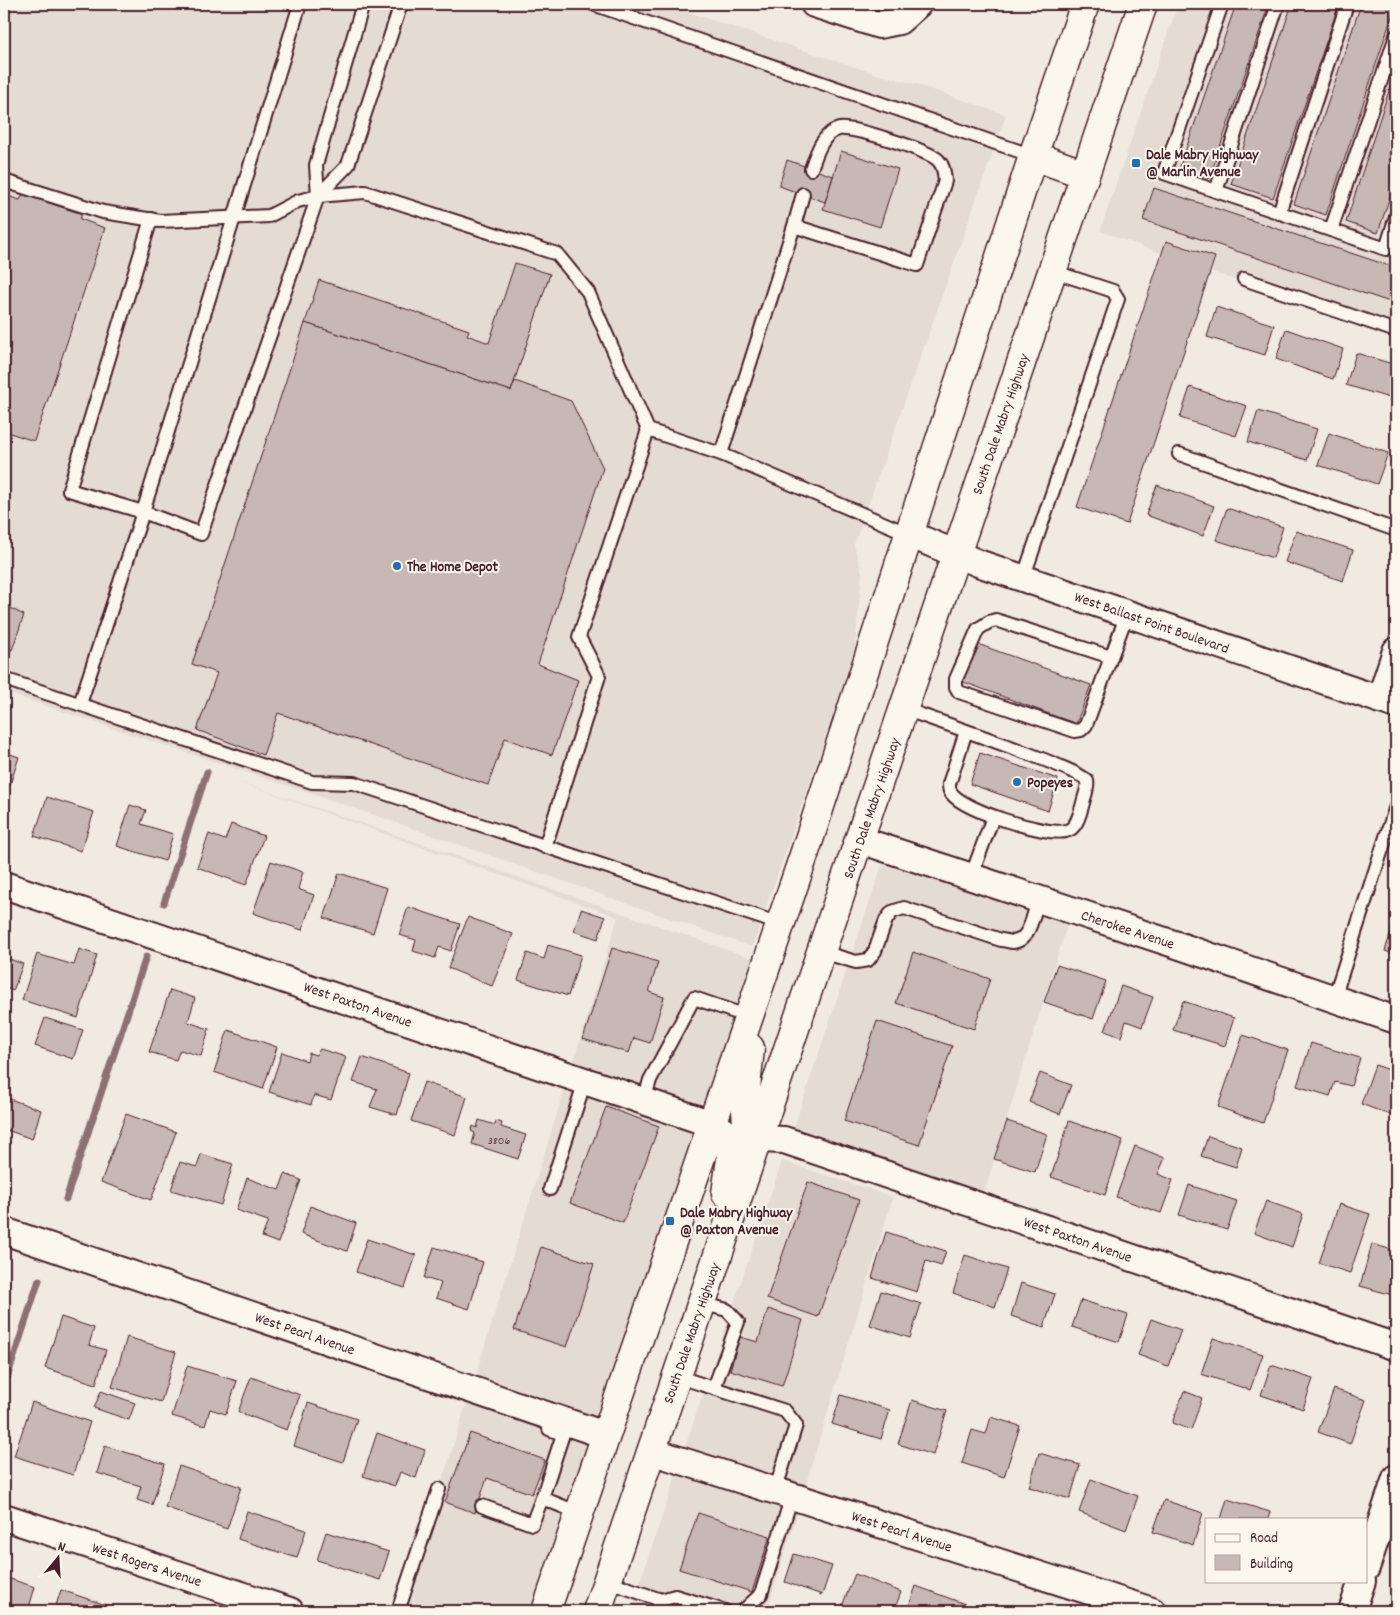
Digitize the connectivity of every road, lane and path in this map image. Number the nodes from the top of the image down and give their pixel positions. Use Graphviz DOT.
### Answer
graph roads {
  1 [pos="300,4"];
  2 [pos="363,4"];
  3 [pos="401,4"];
  4 [pos="593,4"];
  5 [pos="814,4"];
  6 [pos="918,4"];
  7 [pos="1085,4"];
  8 [pos="1143,4"];
  9 [pos="1222,4"];
  10 [pos="1278,4"];
  11 [pos="1347,4"];
  12 [pos="1396,36"];
  13 [pos="1033,156"];
  14 [pos="811,169"];
  15 [pos="1085,174"];
  16 [pos="4,181"];
  17 [pos="1216,191"];
  18 [pos="803,194"];
  19 [pos="318,196"];
  20 [pos="1279,213"];
  21 [pos="1396,216"];
  22 [pos="233,218"];
  23 [pos="151,219"];
  24 [pos="794,226"];
  25 [pos="1331,230"];
  26 [pos="1391,251"];
  27 [pos="1052,271"];
  28 [pos="1244,279"];
  29 [pos="1396,331"];
  30 [pos="648,430"];
  31 [pos="721,454"];
  32 [pos="1179,454"];
  33 [pos="143,512"];
  34 [pos="1396,530"];
  35 [pos="910,534"];
  36 [pos="956,554"];
  37 [pos="1023,579"];
  38 [pos="1127,614"];
  39 [pos="1396,651"];
  40 [pos="1111,657"];
  41 [pos="4,680"];
  42 [pos="1388,702"];
  43 [pos="80,704"];
  44 [pos="904,709"];
  45 [pos="966,731"];
  46 [pos="1396,806"];
  47 [pos="992,817"];
  48 [pos="860,840"];
  49 [pos="545,847"];
  50 [pos="971,877"];
  51 [pos="4,884"];
  52 [pos="1038,899"];
  53 [pos="780,924"];
  54 [pos="822,952"];
  55 [pos="1334,998"];
  56 [pos="752,1006"];
  57 [pos="1396,1020"];
  58 [pos="585,1081"];
  59 [pos="644,1101"];
  60 [pos="712,1124"];
  61 [pos="758,1139"];
  62 [pos="550,1189"];
  63 [pos="4,1231"];
  64 [pos="714,1266"];
  65 [pos="701,1303"];
  66 [pos="1396,1347"];
  67 [pos="676,1376"];
  68 [pos="714,1388"];
  69 [pos="486,1395"];
  70 [pos="605,1436"];
  71 [pos="651,1451"];
  72 [pos="1396,1478"];
  73 [pos="439,1490"];
  74 [pos="783,1494"];
  75 [pos="542,1498"];
  76 [pos="482,1506"];
  77 [pos="579,1513"];
  78 [pos="4,1517"];
  79 [pos="1368,1562"];
  80 [pos="562,1563"];
  81 [pos="607,1581"];
  82 [pos="1362,1582"];
  83 [pos="659,1606"];
  84 [pos="290,1611"];
  85 [pos="398,1611"];
  86 [pos="546,1611"];
  87 [pos="556,1611"];
  88 [pos="597,1611"];
  89 [pos="724,1611"];
  90 [pos="743,1611"];
  91 [pos="1152,1611"];
  92 [pos="1352,1611"];
  1 -- 22 [label="lane"];
  2 -- 19 [label="lane"];
  3 -- 19 [label="lane"];
  4 -- 13 [label="lane"];
  5 -- 6 [label="street"];
  7 -- 13 [label="main road"];
  8 -- 15 [label="main road, South Dale Mabry Highway"];
  9 -- 17 [label="lane"];
  10 -- 17 [label="lane"];
  11 -- 20 [label="lane"];
  12 -- 25 [label="lane"];
  13 -- 15 [label="main road"];
  13 -- 35 [label="main road"];
  14 -- 24 [label="lane"];
  15 -- 27 [label="main road, South Dale Mabry Highway"];
  16 -- 23 [label="lane"];
  17 -- 20 [label="lane"];
  18 -- 24 [label="lane"];
  19 -- 22 [label="lane"];
  19 -- 30 [label="lane"];
  19 -- 33 [label="lane"];
  20 -- 25 [label="lane"];
  21 -- 26 [label="lane"];
  22 -- 23 [label="lane"];
  22 -- 33 [label="lane"];
  23 -- 33 [label="lane"];
  24 -- 31 [label="lane"];
  25 -- 26 [label="lane"];
  27 -- 36 [label="main road, South Dale Mabry Highway"];
  27 -- 37 [label="lane"];
  28 -- 29 [label="lane"];
  30 -- 31 [label="lane"];
  30 -- 49 [label="lane"];
  31 -- 35 [label="lane"];
  32 -- 34 [label="lane"];
  33 -- 43 [label="lane"];
  35 -- 36 [label="street, West Ballast Point Boulevard"];
  35 -- 53 [label="main road"];
  36 -- 37 [label="street, West Ballast Point Boulevard"];
  36 -- 44 [label="main road, South Dale Mabry Highway"];
  37 -- 38 [label="street, West Ballast Point Boulevard"];
  38 -- 40 [label="lane"];
  38 -- 42 [label="street, West Ballast Point Boulevard"];
  39 -- 42 [label="street"];
  40 -- 40 [label="lane"];
  41 -- 43 [label="lane"];
  43 -- 49 [label="lane"];
  44 -- 45 [label="lane"];
  44 -- 48 [label="main road, South Dale Mabry Highway"];
  45 -- 47 [label="lane"];
  45 -- 47 [label="lane"];
  46 -- 55 [label="lane"];
  47 -- 50 [label="lane"];
  48 -- 50 [label="street, Cherokee Avenue"];
  48 -- 54 [label="main road, South Dale Mabry Highway"];
  49 -- 53 [label="lane"];
  50 -- 52 [label="street, Cherokee Avenue"];
  51 -- 58 [label="street, West Paxton Avenue"];
  52 -- 54 [label="lane"];
  52 -- 55 [label="street, Cherokee Avenue"];
  53 -- 56 [label="main road"];
  54 -- 61 [label="main road, South Dale Mabry Highway"];
  55 -- 57 [label="street, Cherokee Avenue"];
  56 -- 59 [label="lane"];
  56 -- 60 [label="main road"];
  56 -- 61 [label="main road"];
  58 -- 59 [label="street, West Paxton Avenue"];
  58 -- 62 [label="lane"];
  59 -- 60 [label="street, West Paxton Avenue"];
  60 -- 64 [label="main road"];
  60 -- 70 [label="main road"];
  61 -- 64 [label="main road, South Dale Mabry Highway"];
  61 -- 66 [label="street, West Paxton Avenue"];
  63 -- 69 [label="street, West Pearl Avenue"];
  64 -- 65 [label="main road, South Dale Mabry Highway"];
  65 -- 67 [label="main road, South Dale Mabry Highway"];
  65 -- 68 [label="lane"];
  67 -- 68 [label="lane"];
  67 -- 71 [label="main road, South Dale Mabry Highway"];
  68 -- 74 [label="lane"];
  69 -- 70 [label="street, West Pearl Avenue"];
  69 -- 75 [label="lane"];
  70 -- 77 [label="main road"];
  71 -- 74 [label="street, West Pearl Avenue"];
  71 -- 81 [label="main road, South Dale Mabry Highway"];
  72 -- 79 [label="street"];
  73 -- 85 [label="lane"];
  74 -- 90 [label="lane"];
  74 -- 91 [label="street, West Pearl Avenue"];
  75 -- 76 [label="lane"];
  75 -- 77 [label="lane"];
  77 -- 80 [label="main road"];
  78 -- 84 [label="street, West Rogers Avenue"];
  80 -- 86 [label="main road"];
  80 -- 87 [label="main road"];
  81 -- 83 [label="lane"];
  81 -- 88 [label="main road, South Dale Mabry Highway"];
  82 -- 92 [label="street"];
  83 -- 89 [label="lane"];
}
